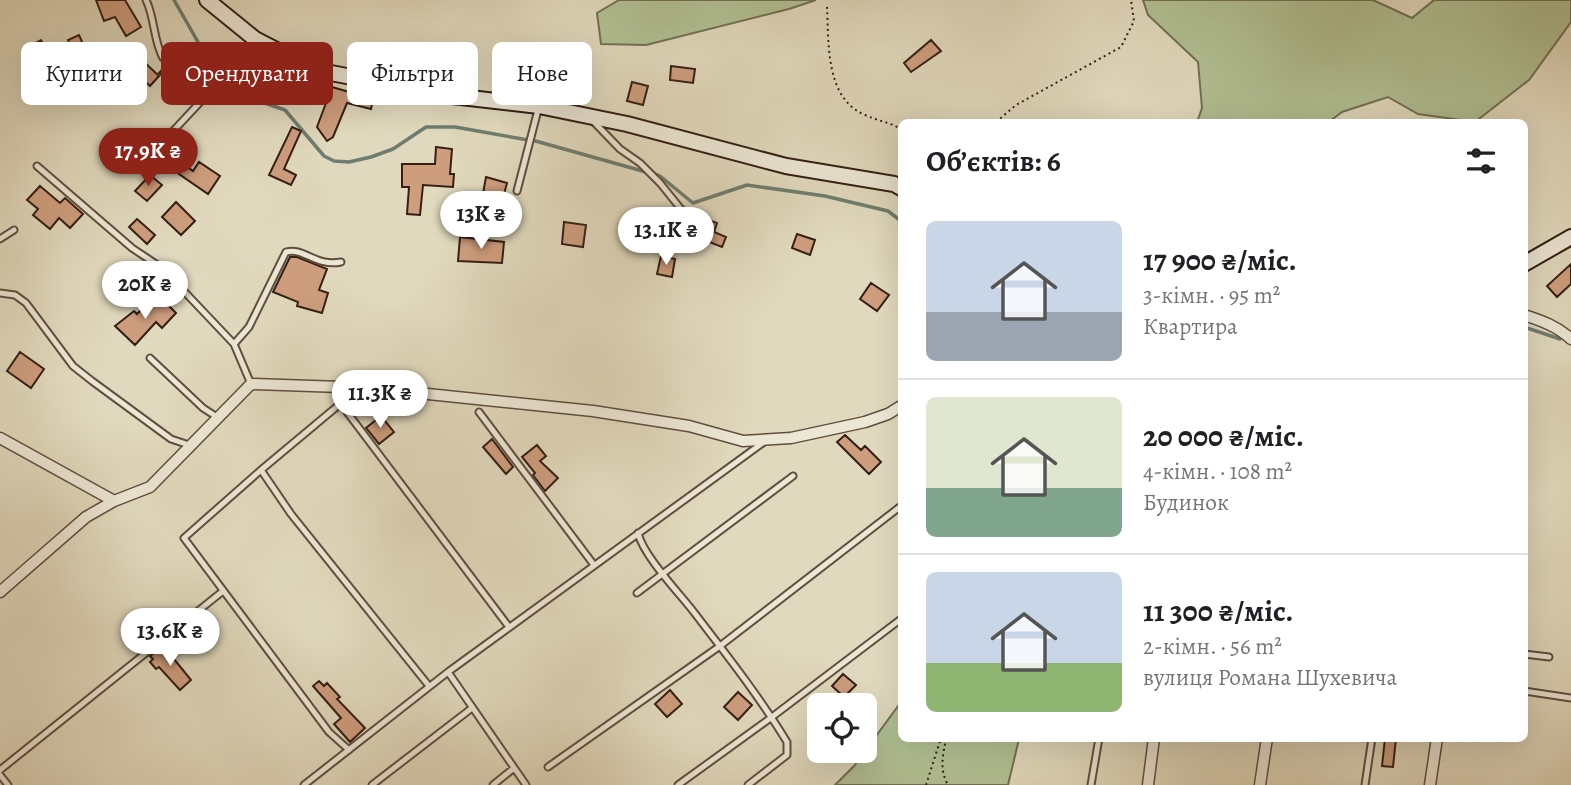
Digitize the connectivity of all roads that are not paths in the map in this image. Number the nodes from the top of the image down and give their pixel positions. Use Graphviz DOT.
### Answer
graph roads {
  1 [pos="146,0"];
  2 [pos="207,0"];
  3 [pos="261,42"];
  4 [pos="161,54"];
  5 [pos="333,73"];
  6 [pos="197,105"];
  7 [pos="539,106"];
  8 [pos="587,116"];
  9 [pos="162,143"];
  10 [pos="37,166"];
  11 [pos="898,186"];
  12 [pos="517,191"];
  13 [pos="689,219"];
  14 [pos="14,230"];
  15 [pos="1571,237"];
  16 [pos="0,239"];
  17 [pos="341,262"];
  18 [pos="1528,262"];
  19 [pos="0,293"];
  20 [pos="1528,317"];
  21 [pos="1571,339"];
  22 [pos="234,344"];
  23 [pos="150,358"];
  24 [pos="251,384"];
  25 [pos="348,386"];
  26 [pos="346,399"];
  27 [pos="898,407"];
  28 [pos="479,412"];
  29 [pos="217,417"];
  30 [pos="0,438"];
  31 [pos="767,441"];
  32 [pos="190,445"];
  33 [pos="261,470"];
  34 [pos="793,476"];
  35 [pos="114,501"];
  36 [pos="898,508"];
  37 [pos="638,533"];
  38 [pos="594,565"];
  39 [pos="663,574"];
  40 [pos="2,586"];
  41 [pos="223,591"];
  42 [pos="637,593"];
  43 [pos="898,621"];
  44 [pos="509,627"];
  45 [pos="720,646"];
  46 [pos="1528,654"];
  47 [pos="1549,657"];
  48 [pos="448,672"];
  49 [pos="429,686"];
  50 [pos="1528,692"];
  51 [pos="1571,698"];
  52 [pos="472,708"];
  53 [pos="772,717"];
  54 [pos="1098,742"];
  55 [pos="1153,742"];
  56 [pos="1266,742"];
  57 [pos="1372,742"];
  58 [pos="1436,742"];
  59 [pos="349,750"];
  60 [pos="548,767"];
  61 [pos="514,768"];
  62 [pos="0,773"];
  63 [pos="8,785"];
  64 [pos="304,785"];
  65 [pos="372,785"];
  66 [pos="493,785"];
  67 [pos="526,785"];
  68 [pos="678,785"];
  69 [pos="748,785"];
  70 [pos="1091,785"];
  71 [pos="1148,785"];
  72 [pos="1260,785"];
  73 [pos="1365,785"];
  74 [pos="1430,785"];
  1 -- 4 [label="lane"];
  2 -- 3 [label="street"];
  5 -- 7 [label="street"];
  6 -- 9 [label="lane"];
  7 -- 8 [label="street"];
  7 -- 12 [label="lane"];
  8 -- 11 [label="street"];
  8 -- 13 [label="lane"];
  10 -- 22 [label="lane"];
  14 -- 16 [label="lane"];
  15 -- 18 [label="street"];
  17 -- 22 [label="lane"];
  19 -- 32 [label="lane"];
  20 -- 21 [label="street"];
  22 -- 24 [label="lane"];
  23 -- 29 [label="lane"];
  24 -- 25 [label="street"];
  24 -- 29 [label="street"];
  25 -- 26 [label="lane"];
  25 -- 31 [label="street"];
  26 -- 33 [label="lane"];
  26 -- 44 [label="lane"];
  27 -- 31 [label="street"];
  28 -- 38 [label="lane"];
  29 -- 32 [label="street"];
  30 -- 35 [label="street"];
  31 -- 37 [label="lane"];
  32 -- 35 [label="street"];
  33 -- 41 [label="lane"];
  33 -- 49 [label="lane"];
  34 -- 39 [label="lane"];
  35 -- 40 [label="street"];
  36 -- 45 [label="lane"];
  37 -- 38 [label="lane"];
  37 -- 39 [label="lane"];
  38 -- 44 [label="lane"];
  39 -- 42 [label="lane"];
  39 -- 45 [label="lane"];
  41 -- 59 [label="lane"];
  41 -- 62 [label="lane"];
  43 -- 53 [label="lane"];
  44 -- 48 [label="lane"];
  45 -- 53 [label="lane"];
  45 -- 60 [label="lane"];
  46 -- 47 [label="lane"];
  48 -- 49 [label="lane"];
  48 -- 52 [label="lane"];
  49 -- 59 [label="lane"];
  50 -- 51 [label="lane"];
  52 -- 61 [label="lane"];
  52 -- 65 [label="lane"];
  53 -- 68 [label="lane"];
  53 -- 69 [label="lane"];
  54 -- 70 [label="lane"];
  55 -- 71 [label="street"];
  56 -- 72 [label="street"];
  57 -- 73 [label="lane"];
  58 -- 74 [label="street"];
  59 -- 64 [label="lane"];
  61 -- 66 [label="lane"];
  61 -- 67 [label="lane"];
  62 -- 63 [label="lane"];
}
